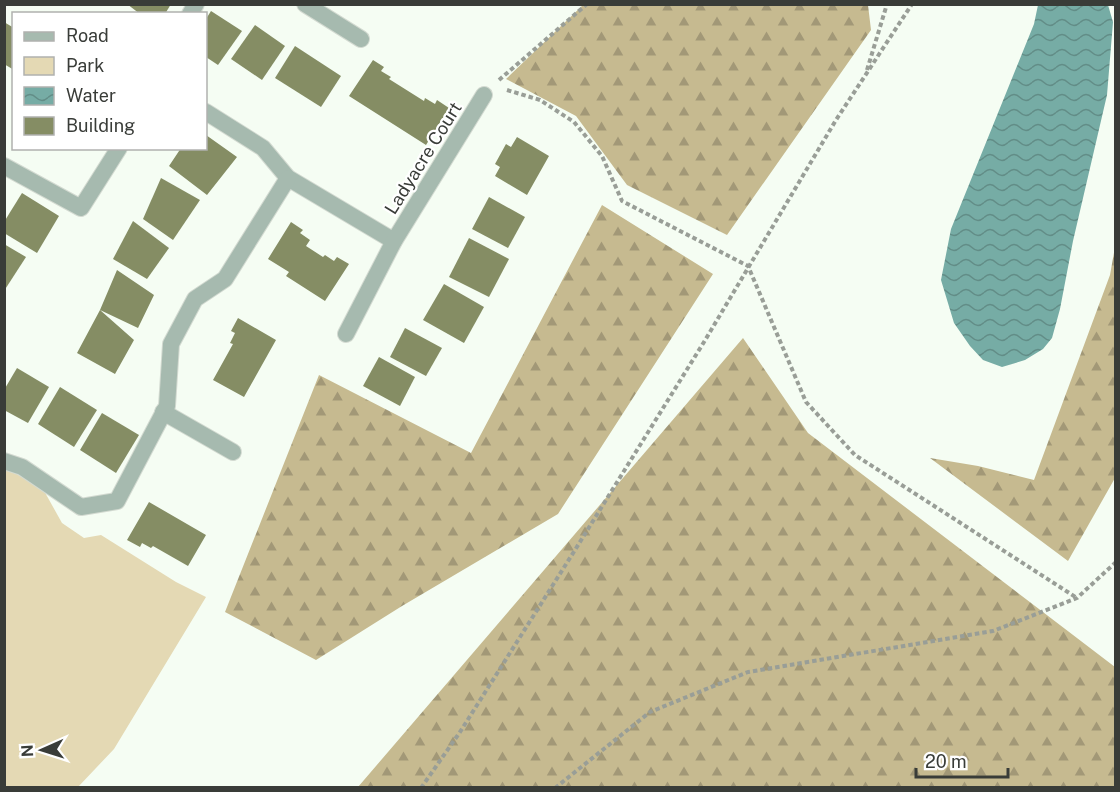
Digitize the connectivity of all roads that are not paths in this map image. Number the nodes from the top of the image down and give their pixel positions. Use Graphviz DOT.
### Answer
graph roads {
  1 [pos="305,4"];
  2 [pos="361,39"];
  3 [pos="488,91"];
  4 [pos="207,113"];
  5 [pos="118,150"];
  6 [pos="4,166"];
  7 [pos="288,178"];
  8 [pos="394,241"];
  9 [pos="346,334"];
  10 [pos="164,412"];
  11 [pos="233,452"];
  12 [pos="4,461"];
  1 -- 2 [label="street"];
  3 -- 8 [label="street, Ladyacre Court"];
  4 -- 7 [label="street, Ladyacre Court"];
  5 -- 6 [label="street"];
  7 -- 8 [label="street, Ladyacre Court"];
  7 -- 10 [label="street"];
  8 -- 9 [label="street, Ladyacre Court"];
  10 -- 11 [label="street"];
  10 -- 12 [label="street"];
}
